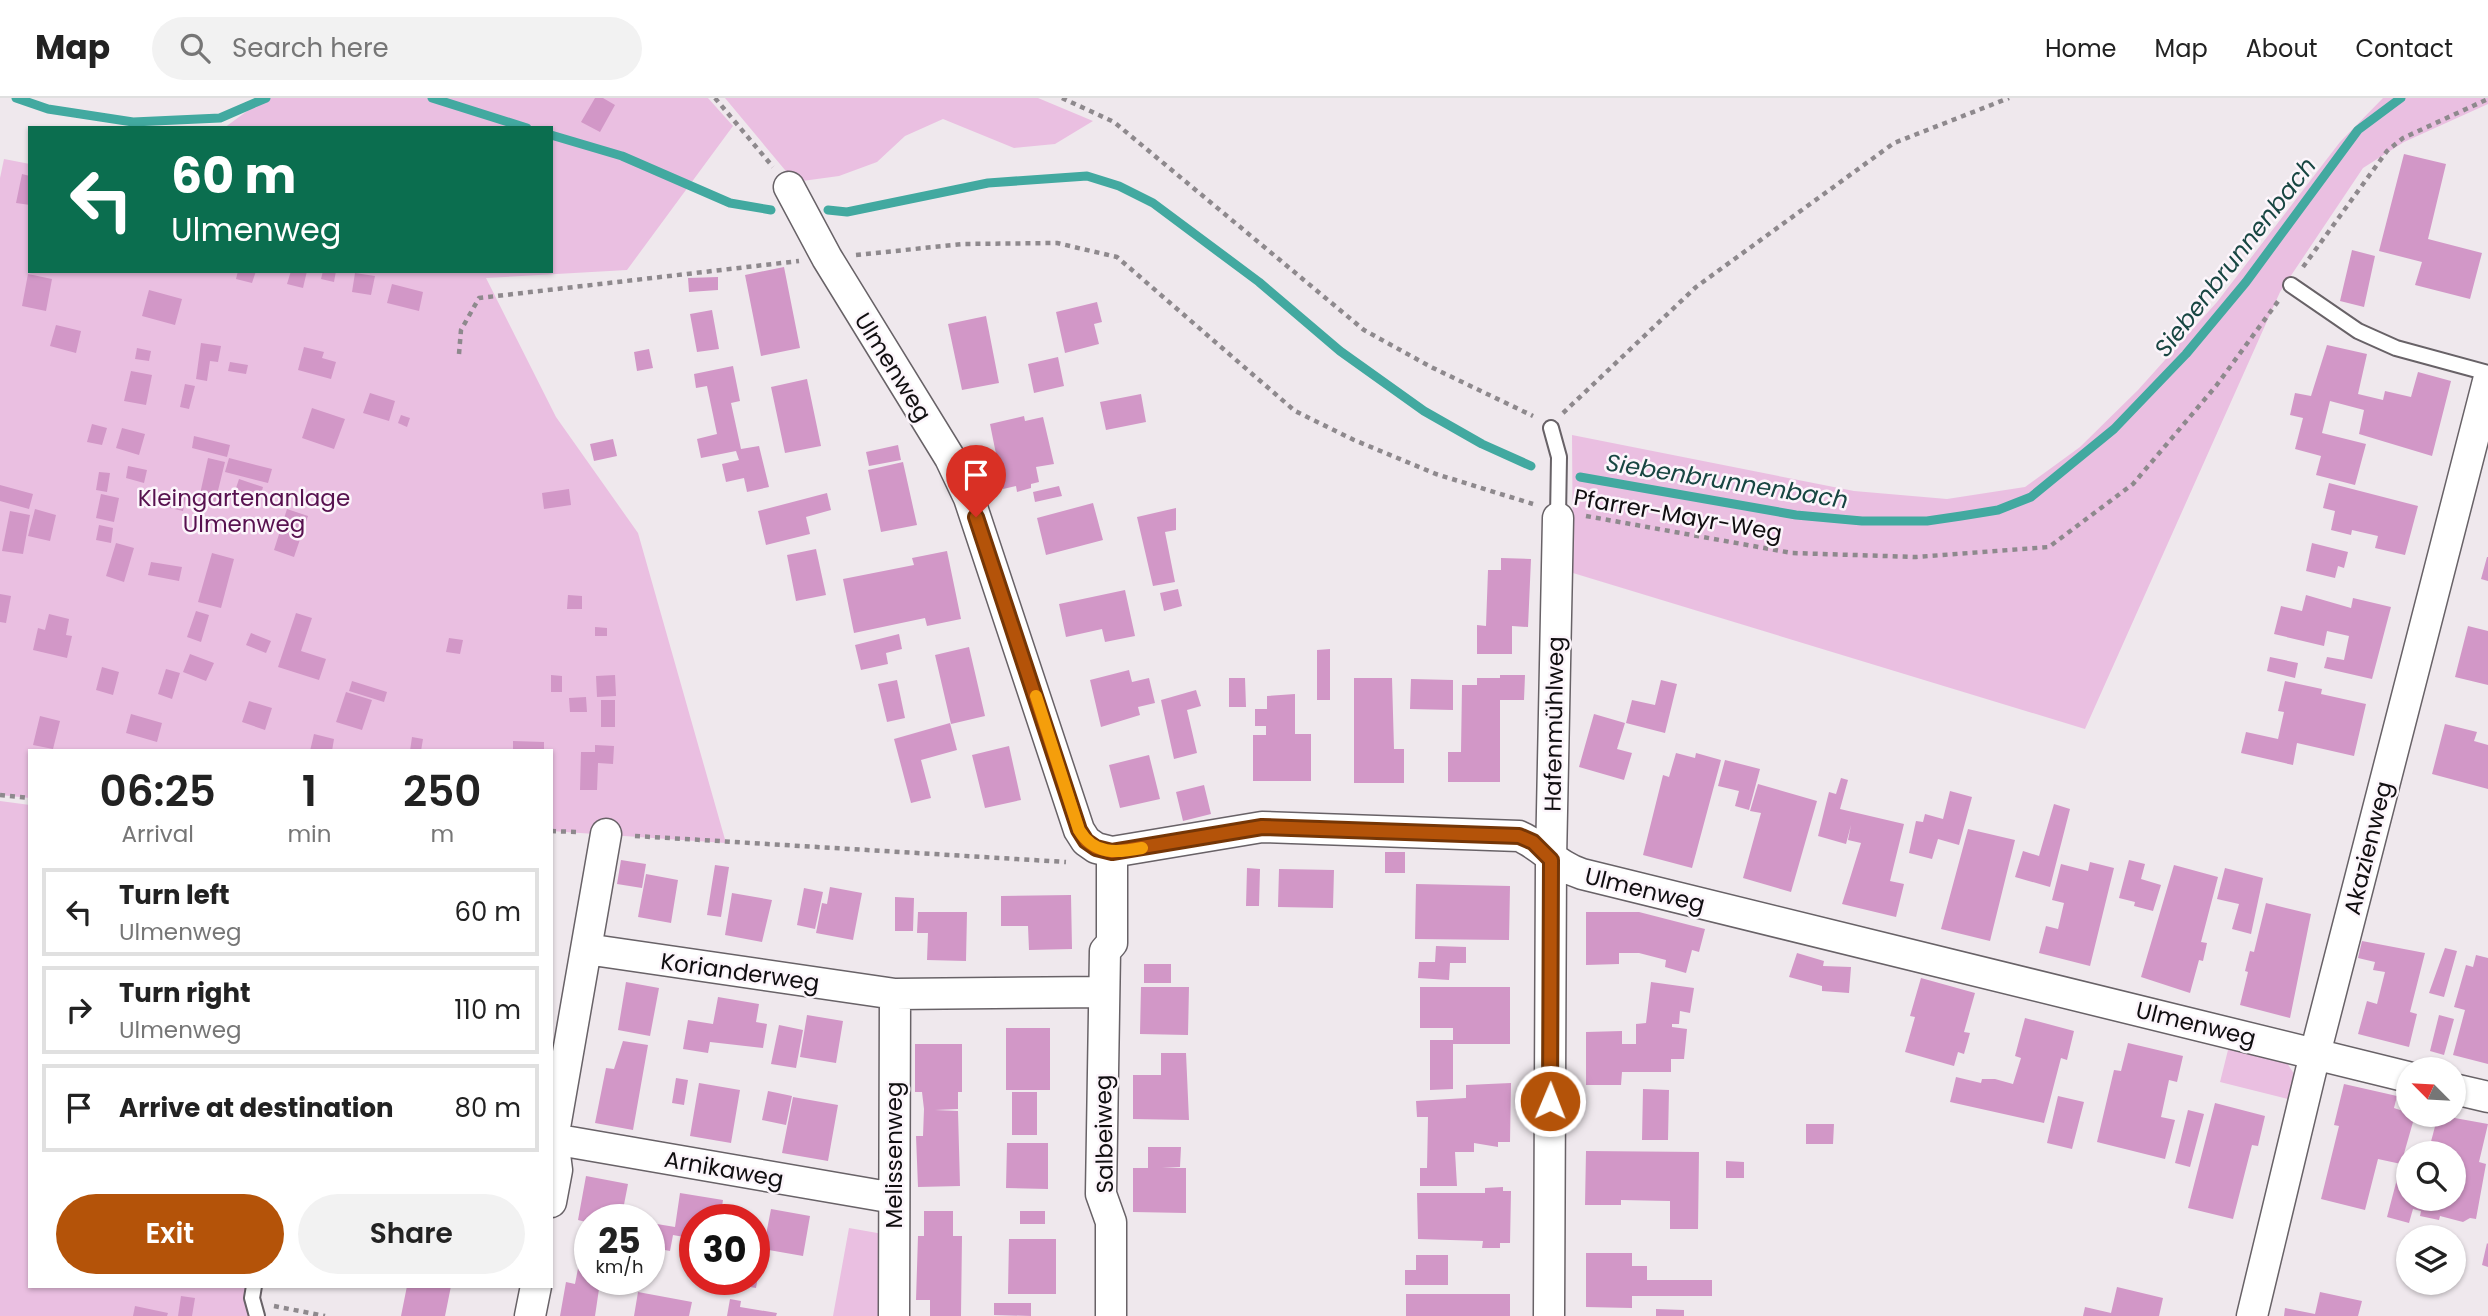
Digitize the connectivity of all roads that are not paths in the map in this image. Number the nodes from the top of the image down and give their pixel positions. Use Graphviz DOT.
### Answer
graph roads {
  1 [pos="789,187"];
  2 [pos="2291,285"];
  3 [pos="2488,373"];
  4 [pos="2488,381"];
  5 [pos="1551,428"];
  6 [pos="1558,508"];
  7 [pos="606,834"];
  8 [pos="1104,850"];
  9 [pos="1551,860"];
  10 [pos="586,949"];
  11 [pos="1104,992"];
  12 [pos="895,994"];
  13 [pos="2315,1054"];
  14 [pos="2396,1074"];
  15 [pos="2466,1092"];
  16 [pos="2488,1097"];
  17 [pos="553,1139"];
  18 [pos="553,1191"];
  19 [pos="894,1198"];
  20 [pos="254,1288"];
  21 [pos="536,1288"];
  22 [pos="256,1309"];
  23 [pos="530,1316"];
  24 [pos="894,1316"];
  25 [pos="1111,1316"];
  26 [pos="1549,1316"];
  27 [pos="2252,1316"];
  1 -- 8 [label="street, Ulmenweg"];
  2 -- 3 [label="lane"];
  4 -- 13 [label="street, Akazienweg"];
  5 -- 6 [label="lane, Hafenmühlweg"];
  6 -- 9 [label="street, Hafenmühlweg"];
  7 -- 10 [label="street"];
  8 -- 9 [label="street, Ulmenweg"];
  8 -- 11 [label="street, Salbeiweg"];
  9 -- 13 [label="street, Ulmenweg"];
  9 -- 26 [label="street, Hafenmühlweg"];
  10 -- 12 [label="street, Korianderweg"];
  10 -- 17 [label="street"];
  11 -- 12 [label="street"];
  11 -- 25 [label="street, Salbeiweg"];
  12 -- 19 [label="street, Melissenweg"];
  13 -- 14 [label="street, Ulmenweg"];
  13 -- 27 [label="street, Akazienweg"];
  15 -- 16 [label="street"];
  17 -- 18 [label="street"];
  17 -- 19 [label="street, Arnikaweg"];
  19 -- 24 [label="street, Melissenweg"];
  20 -- 22 [label="lane"];
  21 -- 23 [label="street"];
}
